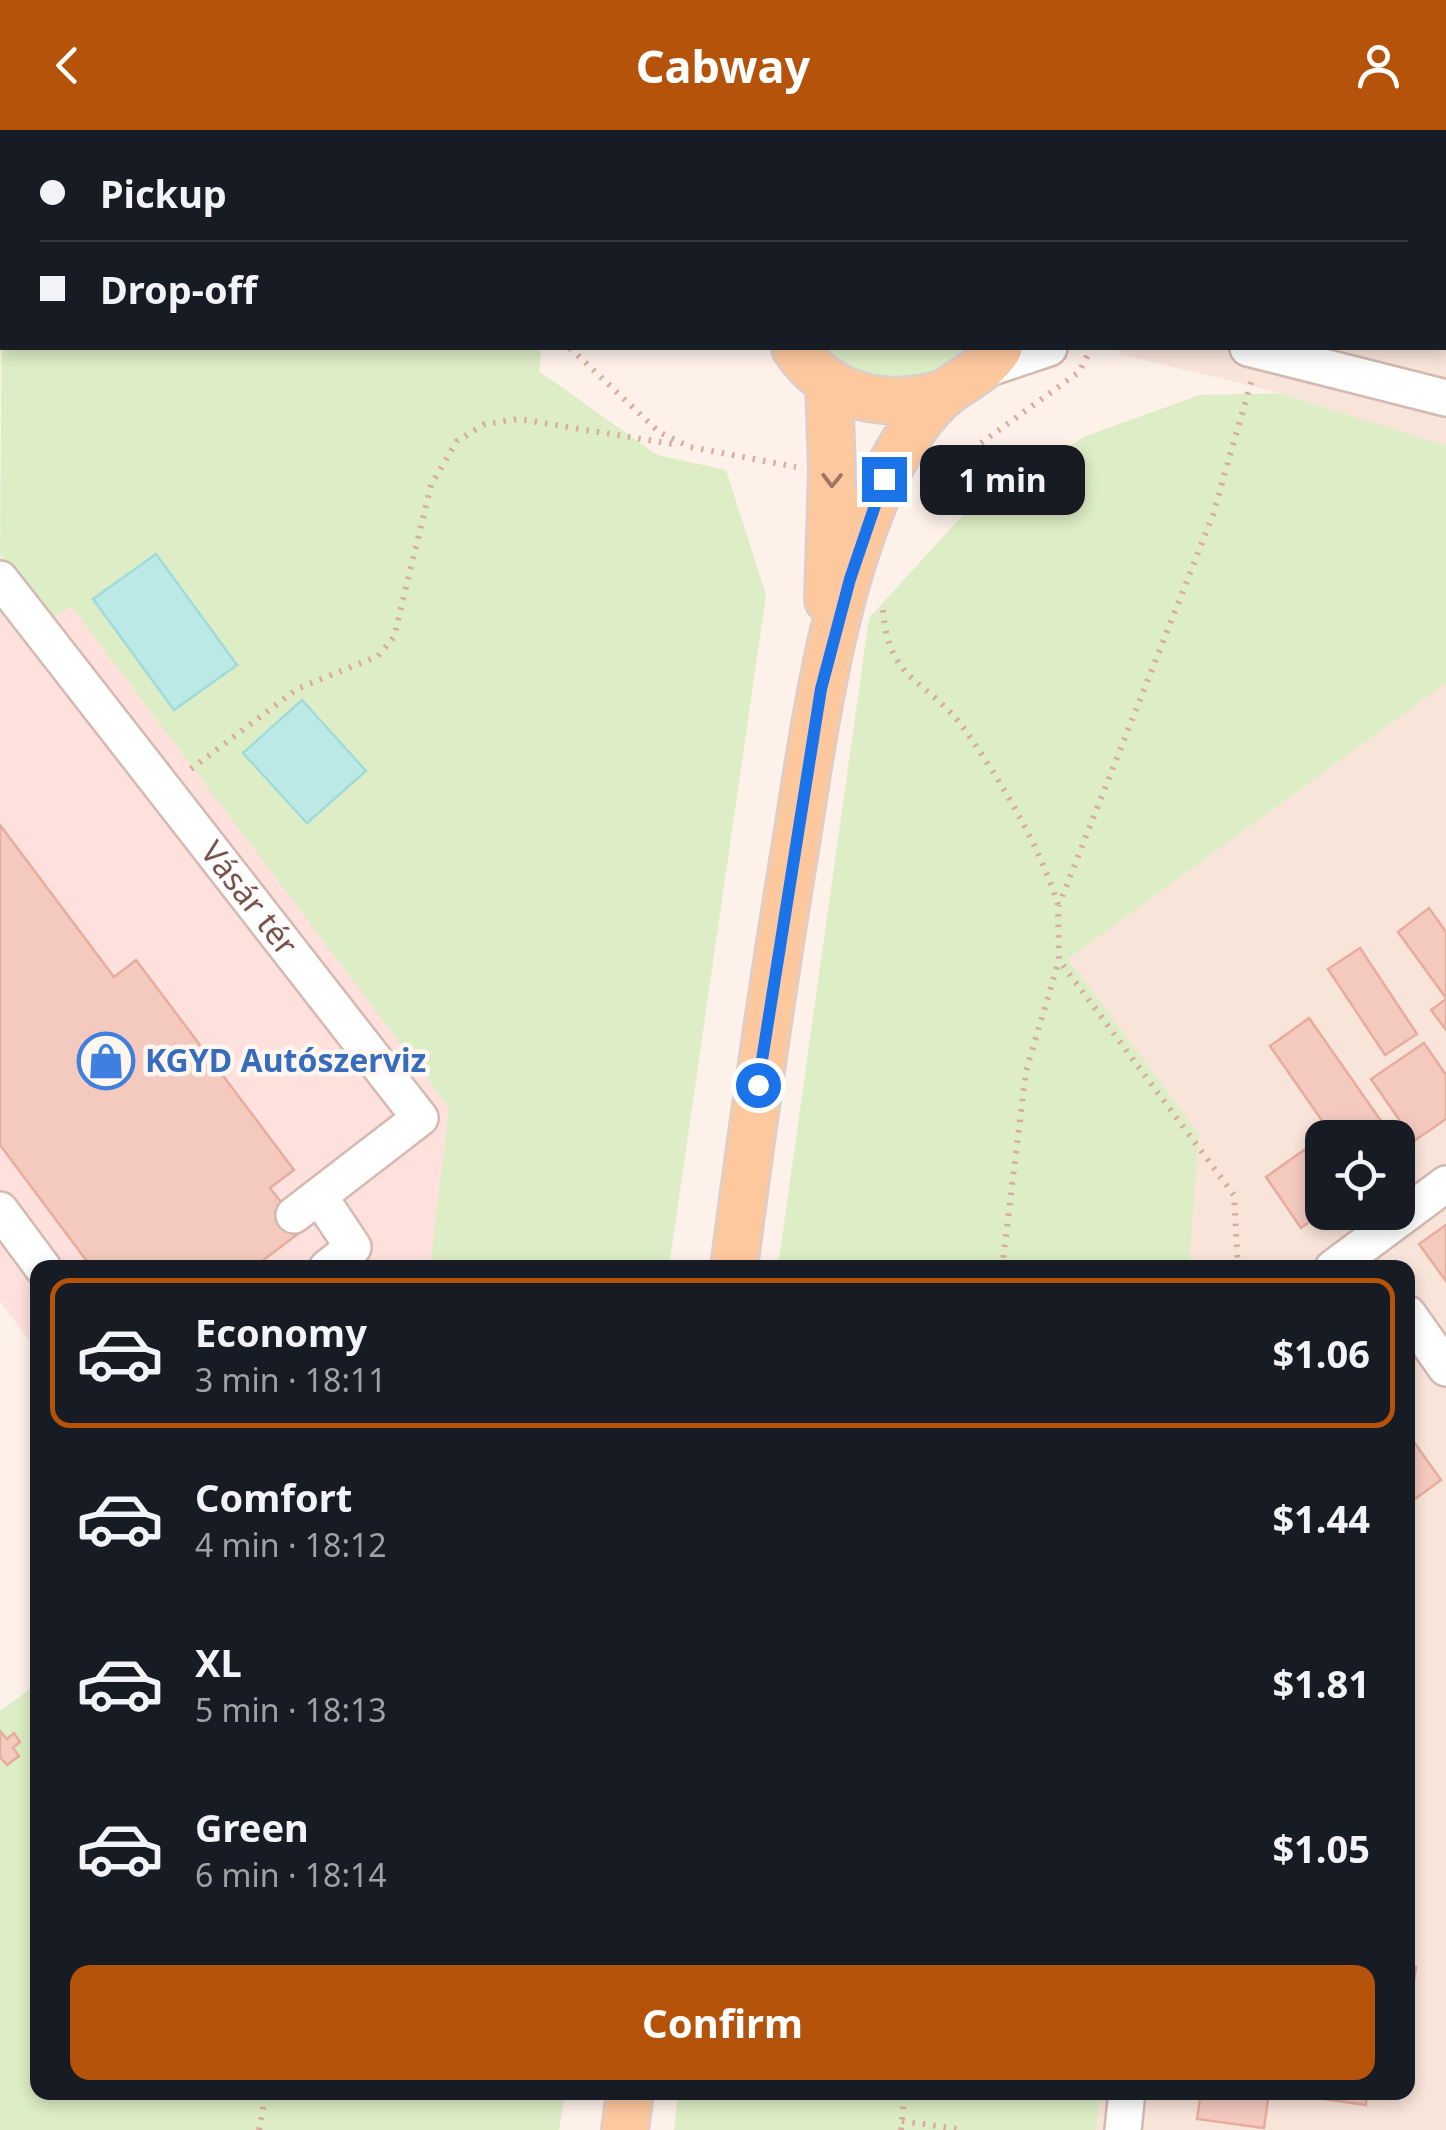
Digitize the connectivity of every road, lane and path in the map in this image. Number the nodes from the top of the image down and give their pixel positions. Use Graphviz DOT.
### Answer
graph roads {
  1 [pos="572,350"];
  2 [pos="797,350"];
  3 [pos="1042,350"];
  4 [pos="1090,350"];
  5 [pos="1245,350"];
  6 [pos="1249,350"];
  7 [pos="975,370"];
  8 [pos="829,382"];
  9 [pos="1446,398"];
  10 [pos="690,447"];
  11 [pos="832,471"];
  12 [pos="912,486"];
  13 [pos="0,579"];
  14 [pos="882,598"];
  15 [pos="826,666"];
  16 [pos="166,789"];
  17 [pos="1058,907"];
  18 [pos="1058,960"];
  19 [pos="1446,1184"];
  20 [pos="0,1210"];
  21 [pos="36,1260"];
  22 [pos="337,1260"];
  23 [pos="735,1260"];
  24 [pos="1003,1260"];
  25 [pos="1238,1260"];
  26 [pos="1356,1260"];
  27 [pos="1415,1324"];
  28 [pos="1446,1368"];
  29 [pos="265,2100"];
  30 [pos="629,2100"];
  31 [pos="904,2100"];
  32 [pos="1126,2100"];
  33 [pos="901,2125"];
  34 [pos="259,2130"];
  35 [pos="625,2130"];
  36 [pos="964,2130"];
  37 [pos="1123,2130"];
  1 -- 10 [label="path"];
  2 -- 8 [label="main road"];
  3 -- 7 [label="street"];
  4 -- 12 [label="path"];
  5 -- 17 [label="path"];
  6 -- 9 [label="street"];
  7 -- 8 [label="main road"];
  7 -- 15 [label="main road"];
  8 -- 11 [label="main road"];
  10 -- 11 [label="path"];
  10 -- 16 [label="path"];
  11 -- 15 [label="main road, one-way"];
  13 -- 16 [label="street, Vásár tér"];
  14 -- 17 [label="path"];
  15 -- 23 [label="main road"];
  16 -- 22 [label="street, Vásár tér"];
  17 -- 18 [label="path"];
  18 -- 24 [label="path"];
  18 -- 25 [label="path"];
  19 -- 26 [label="street"];
  20 -- 21 [label="street"];
  27 -- 28 [label="street"];
  29 -- 34 [label="path"];
  30 -- 35 [label="main road"];
  31 -- 33 [label="path"];
  32 -- 37 [label="street"];
  33 -- 36 [label="path"];
}
